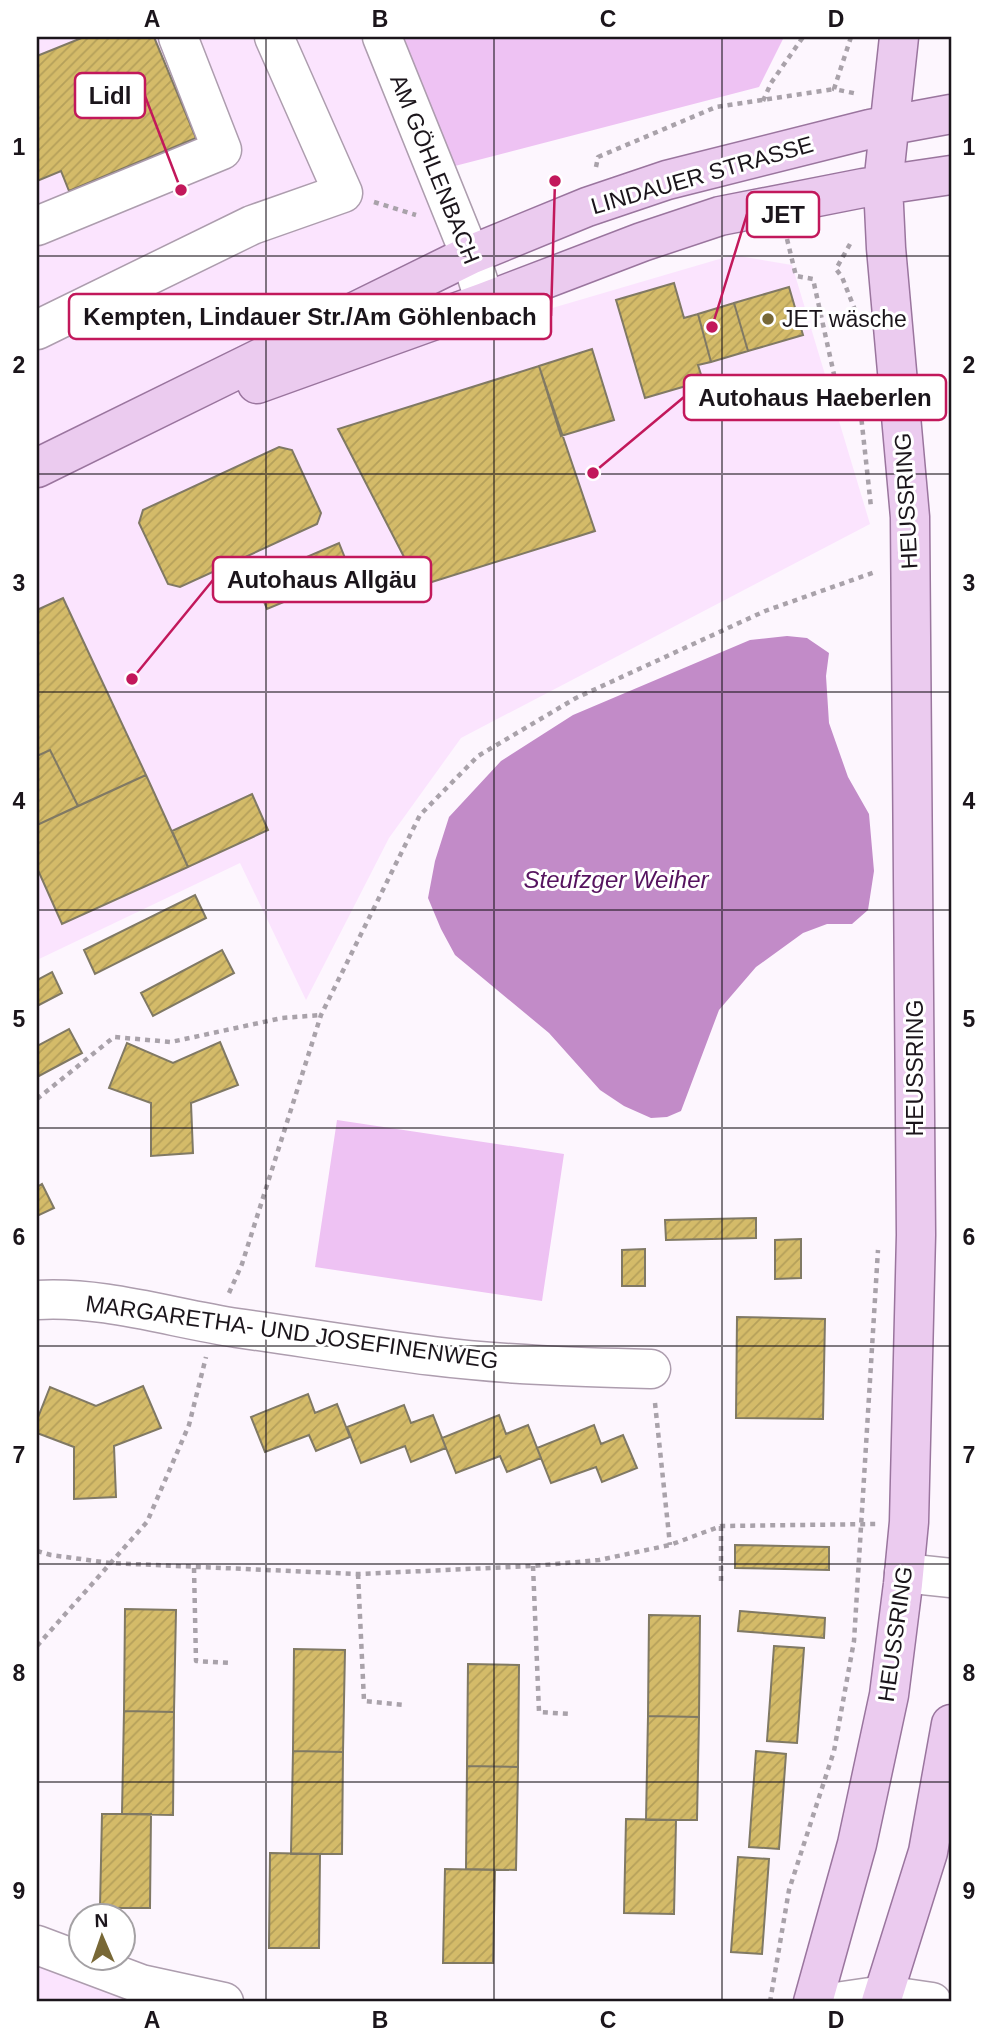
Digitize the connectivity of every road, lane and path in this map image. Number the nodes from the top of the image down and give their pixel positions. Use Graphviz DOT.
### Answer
graph roads {
  1 [pos="178,37"];
  2 [pos="274,37"];
  3 [pos="382,37"];
  4 [pos="803,37"];
  5 [pos="851,37"];
  6 [pos="899,37"];
  7 [pos="834,89"];
  8 [pos="763,102"];
  9 [pos="951,114"];
  10 [pos="879,127"];
  11 [pos="951,175"];
  12 [pos="883,185"];
  13 [pos="343,193"];
  14 [pos="779,203"];
  15 [pos="587,207"];
  16 [pos="37,226"];
  17 [pos="855,237"];
  18 [pos="464,241"];
  19 [pos="485,302"];
  20 [pos="857,315"];
  21 [pos="37,330"];
  22 [pos="865,381"];
  23 [pos="862,392"];
  24 [pos="84,446"];
  25 [pos="40,458"];
  26 [pos="872,516"];
  27 [pos="879,571"];
  28 [pos="321,1015"];
  29 [pos="37,1099"];
  30 [pos="878,1250"];
  31 [pos="48,1299"];
  32 [pos="214,1324"];
  33 [pos="651,1369"];
  34 [pos="909,1522"];
  35 [pos="862,1524"];
  36 [pos="721,1526"];
  37 [pos="670,1545"];
  38 [pos="37,1551"];
  39 [pos="110,1563"];
  40 [pos="533,1566"];
  41 [pos="194,1568"];
  42 [pos="904,1573"];
  43 [pos="358,1574"];
  44 [pos="951,1578"];
  45 [pos="721,1581"];
  46 [pos="37,1646"];
  47 [pos="231,1663"];
  48 [pos="405,1705"];
  49 [pos="570,1714"];
  50 [pos="951,1724"];
  51 [pos="37,1945"];
  52 [pos="883,1999"];
  53 [pos="224,2002"];
  54 [pos="770,2002"];
  55 [pos="813,2002"];
  56 [pos="836,2002"];
  57 [pos="932,2002"];
  1 -- 16 [label="street"];
  2 -- 13 [label="street"];
  3 -- 18 [label="street, AM GÖHLENBACH"];
  4 -- 8 [label="path"];
  5 -- 7 [label="path"];
  6 -- 10 [label="main road, HEUSSRING"];
  7 -- 8 [label="path"];
  7 -- 10 [label="path"];
  8 -- 15 [label="path"];
  9 -- 10 [label="main road, LINDAUER STRASSE"];
  10 -- 12 [label="main road, HEUSSRING"];
  10 -- 15 [label="main road, LINDAUER STRASSE"];
  11 -- 12 [label="main road, LINDAUER STRASSE"];
  12 -- 14 [label="main road, LINDAUER STRASSE"];
  12 -- 34 [label="main road, HEUSSRING"];
  13 -- 18 [label="path"];
  13 -- 21 [label="street"];
  14 -- 19 [label="main road, LINDAUER STRASSE"];
  14 -- 23 [label="path"];
  15 -- 18 [label="main road, LINDAUER STRASSE"];
  17 -- 20 [label="path"];
  18 -- 19 [label="street, AM GÖHLENBACH"];
  18 -- 24 [label="main road, LINDAUER STRASSE"];
  19 -- 24 [label="main road, LINDAUER STRASSE"];
  22 -- 23 [label="path"];
  23 -- 26 [label="path"];
  24 -- 25 [label="main road, LINDAUER STRASSE"];
  27 -- 28 [label="path"];
  28 -- 29 [label="path"];
  28 -- 32 [label="path"];
  30 -- 35 [label="path"];
  31 -- 32 [label="street, MARGARETHA- UND JOSEFINENWEG"];
  32 -- 33 [label="street, MARGARETHA- UND JOSEFINENWEG"];
  32 -- 39 [label="path"];
  33 -- 37 [label="path"];
  34 -- 35 [label="path"];
  34 -- 42 [label="main road, HEUSSRING"];
  35 -- 36 [label="path"];
  35 -- 54 [label="path"];
  36 -- 37 [label="path"];
  36 -- 45 [label="path"];
  37 -- 40 [label="path"];
  38 -- 39 [label="path"];
  39 -- 41 [label="path"];
  39 -- 46 [label="path"];
  40 -- 43 [label="path"];
  40 -- 49 [label="path"];
  41 -- 43 [label="path"];
  41 -- 47 [label="path"];
  42 -- 44 [label="street"];
  42 -- 55 [label="main road, HEUSSRING"];
  43 -- 48 [label="path"];
  50 -- 52 [label="main road"];
  51 -- 53 [label="street"];
  52 -- 56 [label="street"];
  52 -- 57 [label="street"];
}
